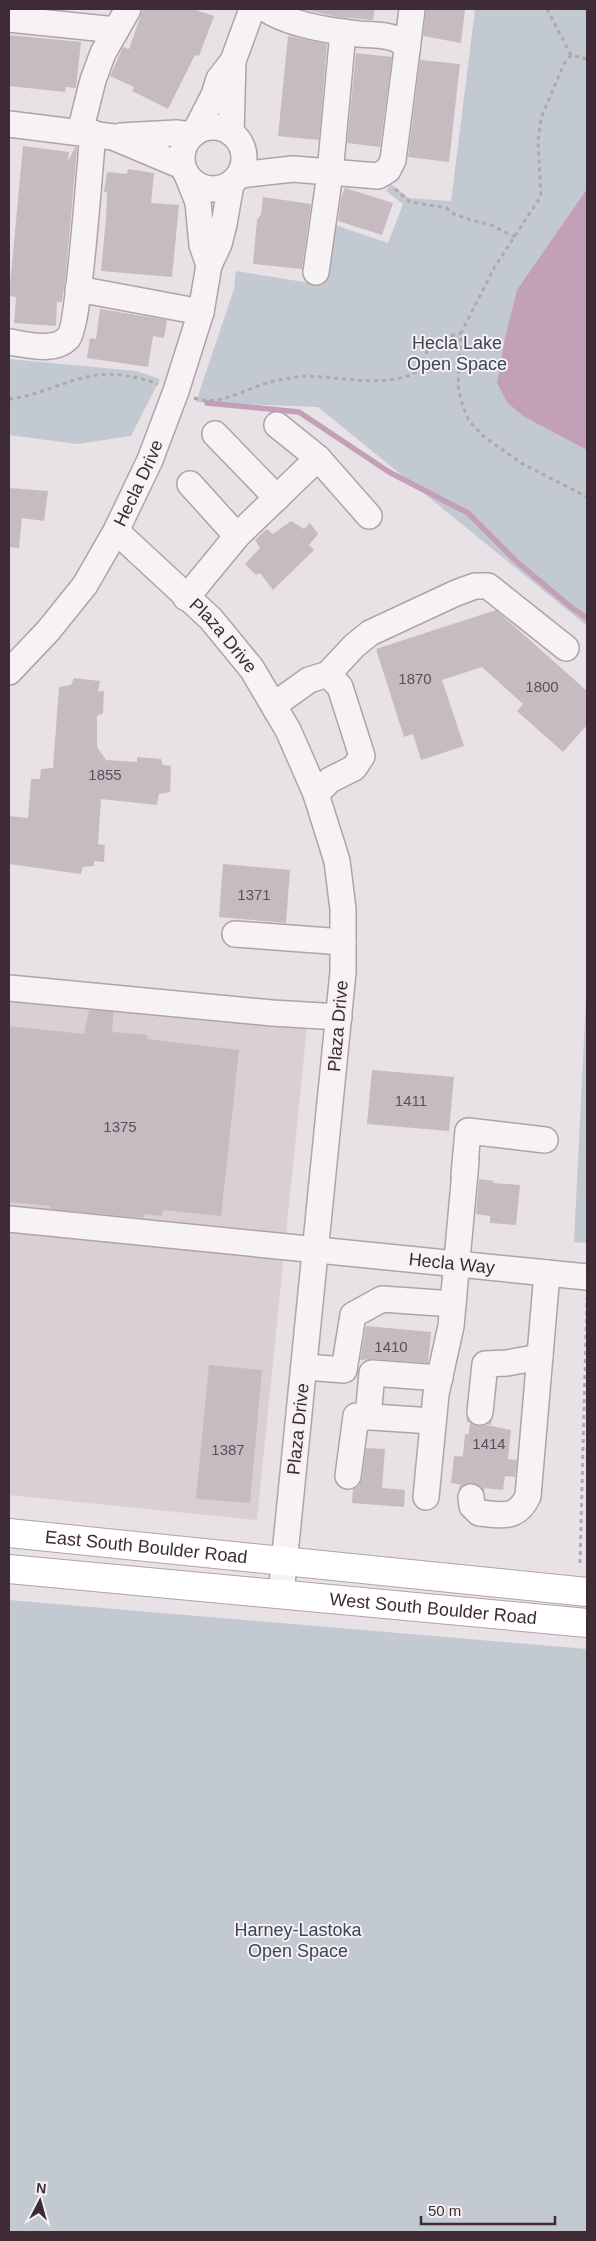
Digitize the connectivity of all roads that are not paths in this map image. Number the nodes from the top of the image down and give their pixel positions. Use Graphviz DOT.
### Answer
graph roads {
  1 [pos="252,9"];
  2 [pos="266,9"];
  3 [pos="412,9"];
  4 [pos="9,19"];
  5 [pos="122,19"];
  6 [pos="343,32"];
  7 [pos="407,50"];
  8 [pos="232,60"];
  9 [pos="9,124"];
  10 [pos="95,134"];
  11 [pos="194,134"];
  12 [pos="236,139"];
  13 [pos="293,170"];
  14 [pos="185,172"];
  15 [pos="330,173"];
  16 [pos="235,180"];
  17 [pos="210,265"];
  18 [pos="316,272"];
  19 [pos="78,289"];
  20 [pos="201,312"];
  21 [pos="9,342"];
  22 [pos="277,425"];
  23 [pos="215,434"];
  24 [pos="318,458"];
  25 [pos="190,484"];
  26 [pos="277,498"];
  27 [pos="369,516"];
  28 [pos="116,531"];
  29 [pos="237,536"];
  30 [pos="186,598"];
  31 [pos="566,648"];
  32 [pos="9,672"];
  33 [pos="328,674"];
  34 [pos="274,705"];
  35 [pos="316,794"];
  36 [pos="235,934"];
  37 [pos="343,942"];
  38 [pos="9,988"];
  39 [pos="339,1017"];
  40 [pos="545,1140"];
  41 [pos="9,1219"];
  42 [pos="316,1250"];
  43 [pos="456,1264"];
  44 [pos="547,1273"];
  45 [pos="587,1277"];
  46 [pos="458,1319"];
  47 [pos="539,1364"];
  48 [pos="305,1367"];
  49 [pos="344,1370"];
  50 [pos="372,1373"];
  51 [pos="440,1378"];
  52 [pos="480,1412"];
  53 [pos="368,1417"];
  54 [pos="433,1421"];
  55 [pos="348,1476"];
  56 [pos="471,1497"];
  57 [pos="426,1498"];
  58 [pos="9,1533"];
  59 [pos="283,1562"];
  60 [pos="9,1569"];
  61 [pos="587,1592"];
  62 [pos="281,1594"];
  63 [pos="587,1623"];
  1 -- 8 [label="street"];
  2 -- 6 [label="street"];
  3 -- 7 [label="street"];
  4 -- 5 [label="street"];
  5 -- 10 [label="street"];
  6 -- 7 [label="street"];
  6 -- 15 [label="street"];
  7 -- 15 [label="street"];
  8 -- 11 [label="street"];
  8 -- 12 [label="street"];
  9 -- 10 [label="street"];
  10 -- 11 [label="street"];
  10 -- 14 [label="street"];
  10 -- 19 [label="street"];
  11 -- 12 [label="street"];
  11 -- 14 [label="street"];
  12 -- 13 [label="street"];
  12 -- 16 [label="street"];
  13 -- 15 [label="street"];
  13 -- 16 [label="street"];
  14 -- 16 [label="street"];
  14 -- 17 [label="street"];
  15 -- 18 [label="street"];
  16 -- 17 [label="street, Hecla Drive"];
  17 -- 20 [label="street, Hecla Drive"];
  19 -- 20 [label="street"];
  19 -- 21 [label="street"];
  20 -- 28 [label="street, Hecla Drive"];
  22 -- 24 [label="street"];
  23 -- 26 [label="street"];
  24 -- 26 [label="street"];
  24 -- 27 [label="street"];
  25 -- 29 [label="street"];
  26 -- 29 [label="street"];
  28 -- 30 [label="street, Plaza Drive"];
  28 -- 32 [label="street, Hecla Drive"];
  29 -- 30 [label="street"];
  30 -- 34 [label="street, Plaza Drive"];
  31 -- 33 [label="street"];
  33 -- 34 [label="street"];
  33 -- 35 [label="street"];
  34 -- 35 [label="street, Plaza Drive"];
  35 -- 37 [label="street, Plaza Drive"];
  36 -- 37 [label="street"];
  37 -- 39 [label="street, Plaza Drive"];
  38 -- 39 [label="street"];
  39 -- 42 [label="street, Plaza Drive"];
  40 -- 43 [label="street"];
  41 -- 42 [label="street, Hecla Way"];
  42 -- 43 [label="street, Hecla Way"];
  42 -- 48 [label="street, Plaza Drive"];
  43 -- 44 [label="street, Hecla Way"];
  43 -- 46 [label="street"];
  44 -- 45 [label="street, Hecla Way"];
  44 -- 47 [label="street"];
  46 -- 49 [label="street"];
  46 -- 51 [label="street"];
  47 -- 52 [label="street"];
  47 -- 56 [label="street"];
  48 -- 49 [label="street"];
  48 -- 59 [label="street, Plaza Drive"];
  49 -- 50 [label="street"];
  50 -- 51 [label="street"];
  50 -- 53 [label="street"];
  51 -- 54 [label="street"];
  53 -- 54 [label="street"];
  53 -- 55 [label="street"];
  54 -- 57 [label="street"];
  58 -- 59 [label="main road, East South Boulder Road"];
  59 -- 61 [label="main road, West South Boulder Road"];
  59 -- 62 [label="street, Plaza Drive"];
  60 -- 62 [label="main road, East South Boulder Road"];
  62 -- 63 [label="main road, West South Boulder Road"];
}
